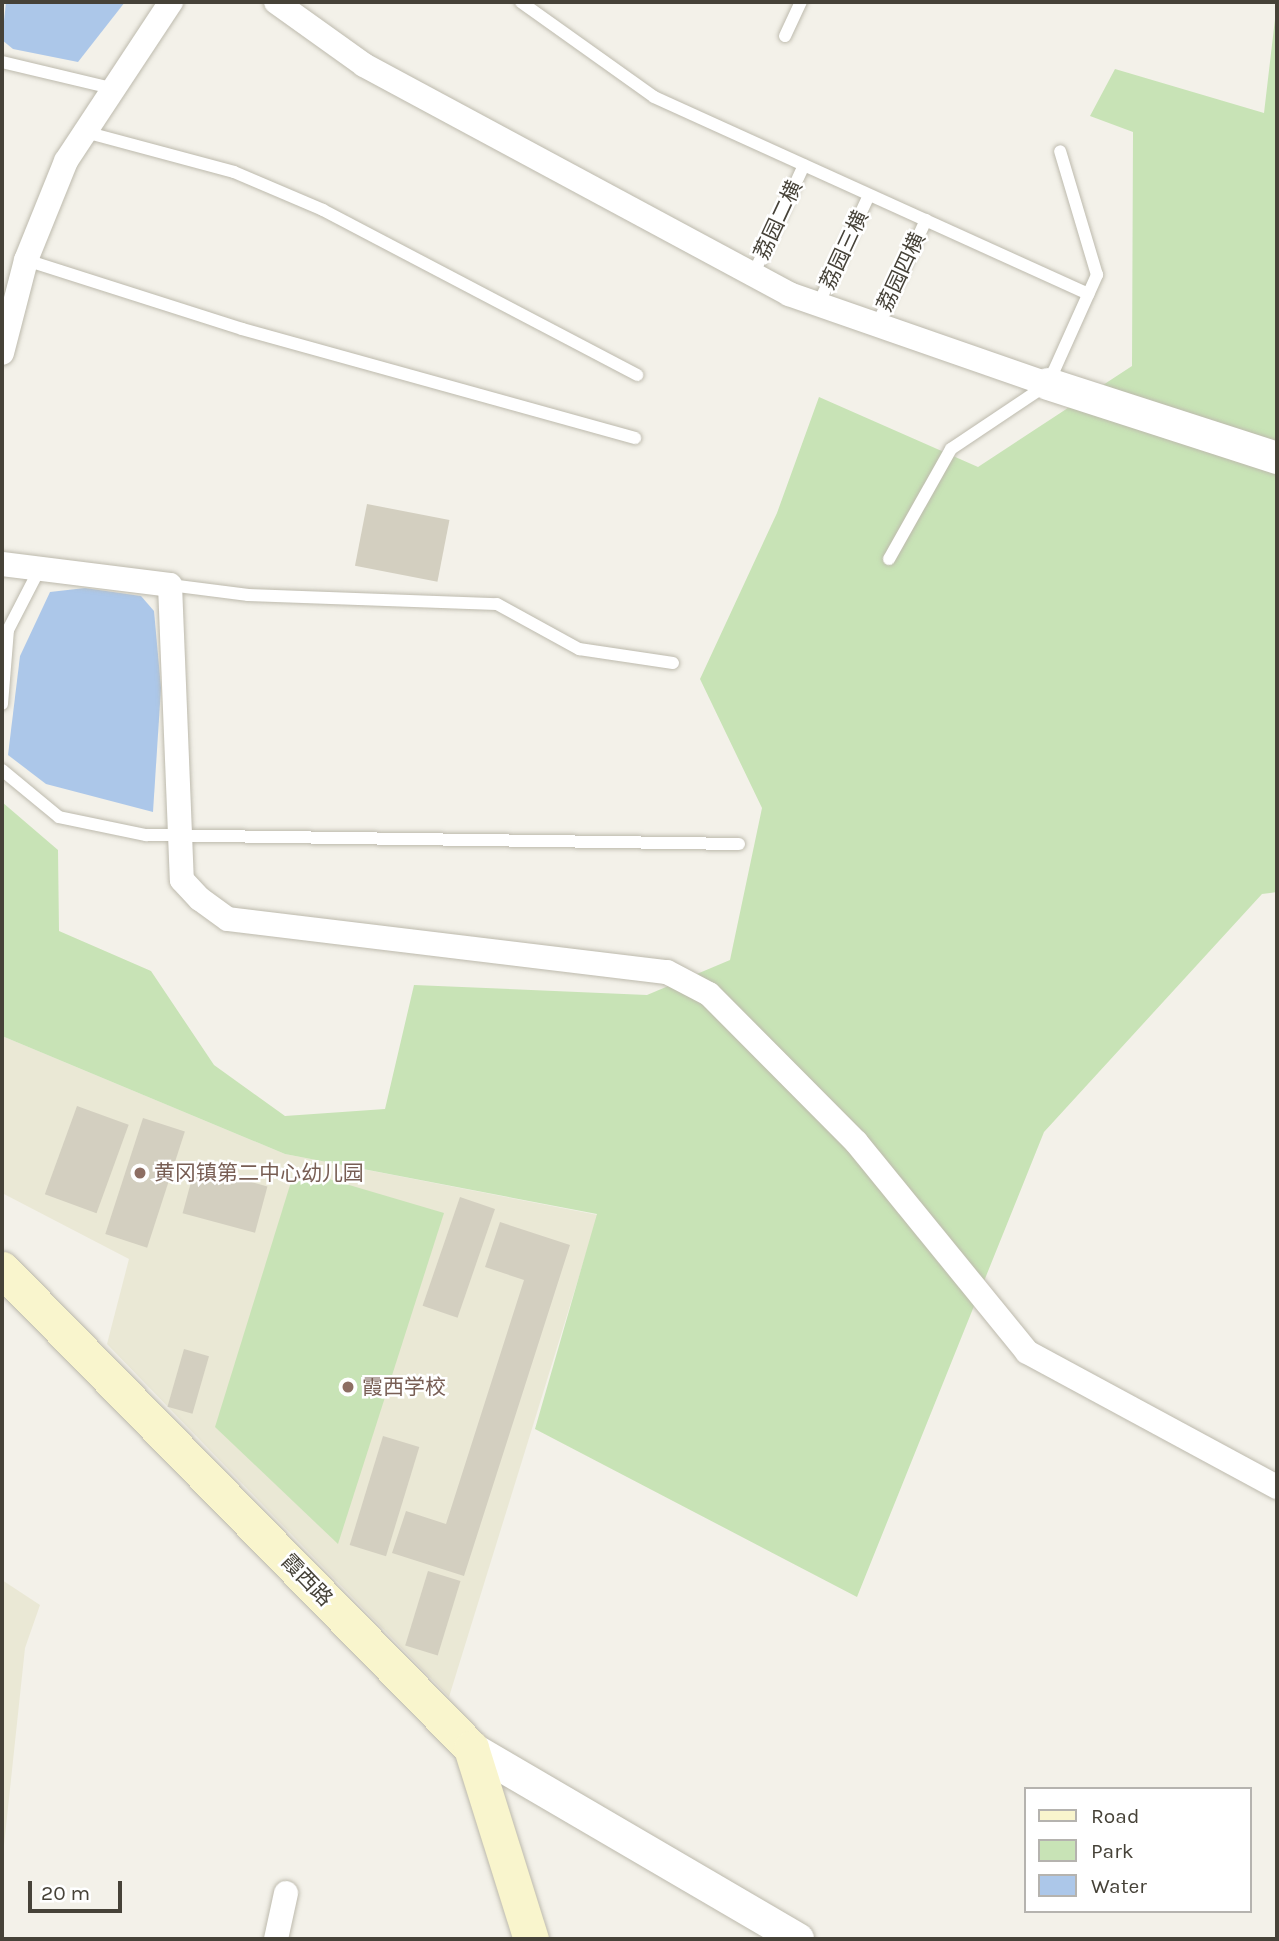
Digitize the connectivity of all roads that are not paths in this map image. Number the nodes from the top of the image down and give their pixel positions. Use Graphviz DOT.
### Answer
graph roads {
  1 [pos="172,2"];
  2 [pos="276,2"];
  3 [pos="521,2"];
  4 [pos="801,2"];
  5 [pos="785,36"];
  6 [pos="2,62"];
  7 [pos="115,89"];
  8 [pos="85,132"];
  9 [pos="1060,151"];
  10 [pos="804,165"];
  11 [pos="869,195"];
  12 [pos="926,220"];
  13 [pos="26,260"];
  14 [pos="753,275"];
  15 [pos="1088,293"];
  16 [pos="818,304"];
  17 [pos="877,325"];
  18 [pos="2,353"];
  19 [pos="637,375"];
  20 [pos="1048,384"];
  21 [pos="635,439"];
  22 [pos="1277,458"];
  23 [pos="889,559"];
  24 [pos="2,564"];
  25 [pos="38,572"];
  26 [pos="170,585"];
  27 [pos="673,663"];
  28 [pos="2,704"];
  29 [pos="2,770"];
  30 [pos="178,834"];
  31 [pos="739,844"];
  32 [pos="2,1269"];
  33 [pos="1277,1487"];
  34 [pos="471,1748"];
  35 [pos="286,1893"];
  36 [pos="276,1939"];
  37 [pos="531,1939"];
  38 [pos="798,1939"];
  1 -- 7 [label="street"];
  2 -- 14 [label="street"];
  3 -- 10 [label="lane"];
  4 -- 5 [label="lane"];
  6 -- 7 [label="lane"];
  7 -- 8 [label="street"];
  8 -- 13 [label="street"];
  8 -- 19 [label="lane"];
  9 -- 15 [label="lane"];
  10 -- 11 [label="lane"];
  10 -- 14 [label="lane, 荔园二横"];
  11 -- 12 [label="lane"];
  11 -- 16 [label="lane, 荔园三横"];
  12 -- 15 [label="lane"];
  12 -- 17 [label="lane, 荔园四横"];
  13 -- 18 [label="street"];
  13 -- 21 [label="lane"];
  14 -- 16 [label="street"];
  15 -- 20 [label="lane"];
  16 -- 17 [label="street"];
  17 -- 20 [label="street"];
  20 -- 22 [label="street"];
  20 -- 23 [label="lane"];
  24 -- 25 [label="street"];
  25 -- 26 [label="street"];
  25 -- 28 [label="lane"];
  26 -- 27 [label="lane"];
  26 -- 30 [label="street"];
  29 -- 30 [label="lane"];
  30 -- 31 [label="lane"];
  30 -- 33 [label="street"];
  32 -- 34 [label="main road, 霞西路"];
  34 -- 37 [label="main road, 霞西路"];
  34 -- 38 [label="street"];
  35 -- 36 [label="street"];
}
